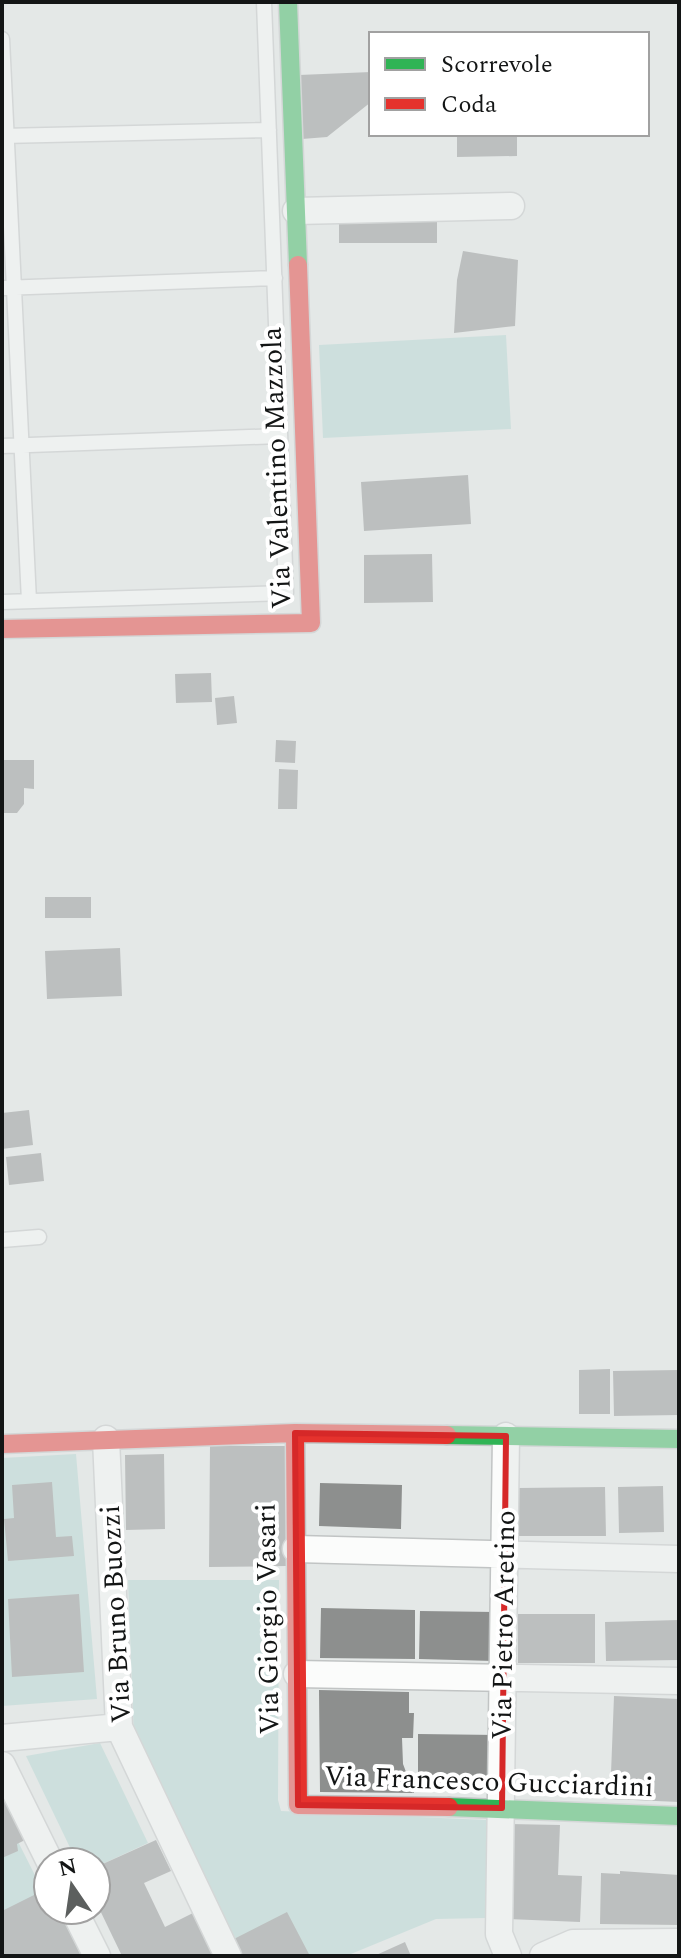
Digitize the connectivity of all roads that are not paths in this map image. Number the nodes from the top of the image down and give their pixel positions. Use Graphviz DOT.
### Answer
graph roads {
  1 [pos="264,2"];
  2 [pos="288,2"];
  3 [pos="2,39"];
  4 [pos="269,130"];
  5 [pos="4,136"];
  6 [pos="511,206"];
  7 [pos="296,211"];
  8 [pos="275,278"];
  9 [pos="8,288"];
  10 [pos="280,436"];
  11 [pos="2,446"];
  12 [pos="21,446"];
  13 [pos="29,601"];
  14 [pos="2,602"];
  15 [pos="2,629"];
  16 [pos="39,1237"];
  17 [pos="2,1240"];
  18 [pos="295,1433"];
  19 [pos="506,1436"];
  20 [pos="106,1439"];
  21 [pos="679,1439"];
  22 [pos="2,1444"];
  23 [pos="296,1549"];
  24 [pos="505,1554"];
  25 [pos="679,1559"];
  26 [pos="297,1674"];
  27 [pos="504,1678"];
  28 [pos="679,1681"];
  29 [pos="119,1727"];
  30 [pos="2,1738"];
  31 [pos="2,1765"];
  32 [pos="298,1805"];
  33 [pos="502,1808"];
  34 [pos="679,1816"];
  35 [pos="42,1846"];
  36 [pos="82,1926"];
  37 [pos="679,1942"];
  38 [pos="97,1956"];
  39 [pos="228,1956"];
  40 [pos="508,1956"];
  41 [pos="543,1956"];
  1 -- 4 [label="lane"];
  2 -- 7 [label="street, Via Valentino Mazzola"];
  3 -- 5 [label="lane"];
  4 -- 5 [label="lane"];
  4 -- 8 [label="lane"];
  5 -- 9 [label="lane"];
  6 -- 7 [label="street"];
  7 -- 15 [label="street, Via Valentino Mazzola"];
  8 -- 9 [label="lane"];
  8 -- 10 [label="lane"];
  9 -- 12 [label="lane"];
  10 -- 12 [label="lane"];
  10 -- 13 [label="lane"];
  11 -- 12 [label="lane"];
  12 -- 13 [label="lane"];
  13 -- 14 [label="lane"];
  16 -- 17 [label="lane"];
  18 -- 19 [label="street"];
  18 -- 20 [label="street"];
  18 -- 23 [label="street, Via Giorgio Vasari"];
  19 -- 21 [label="street"];
  19 -- 24 [label="street, Via Pietro Aretino"];
  20 -- 22 [label="street"];
  20 -- 29 [label="street, Via Bruno Buozzi"];
  23 -- 24 [label="street"];
  23 -- 26 [label="street, Via Giorgio Vasari"];
  24 -- 25 [label="street"];
  24 -- 27 [label="street, Via Pietro Aretino"];
  26 -- 27 [label="street"];
  26 -- 32 [label="street, Via Giorgio Vasari"];
  27 -- 28 [label="street"];
  27 -- 33 [label="street, Via Pietro Aretino"];
  29 -- 30 [label="street"];
  29 -- 39 [label="street, Via Bruno Buozzi"];
  31 -- 35 [label="street"];
  32 -- 33 [label="street, Via Francesco Gucciardini"];
  33 -- 34 [label="street, Via Francesco Gucciardini"];
  33 -- 40 [label="street, Via Pietro Aretino"];
  36 -- 38 [label="street"];
  37 -- 41 [label="street"];
}
